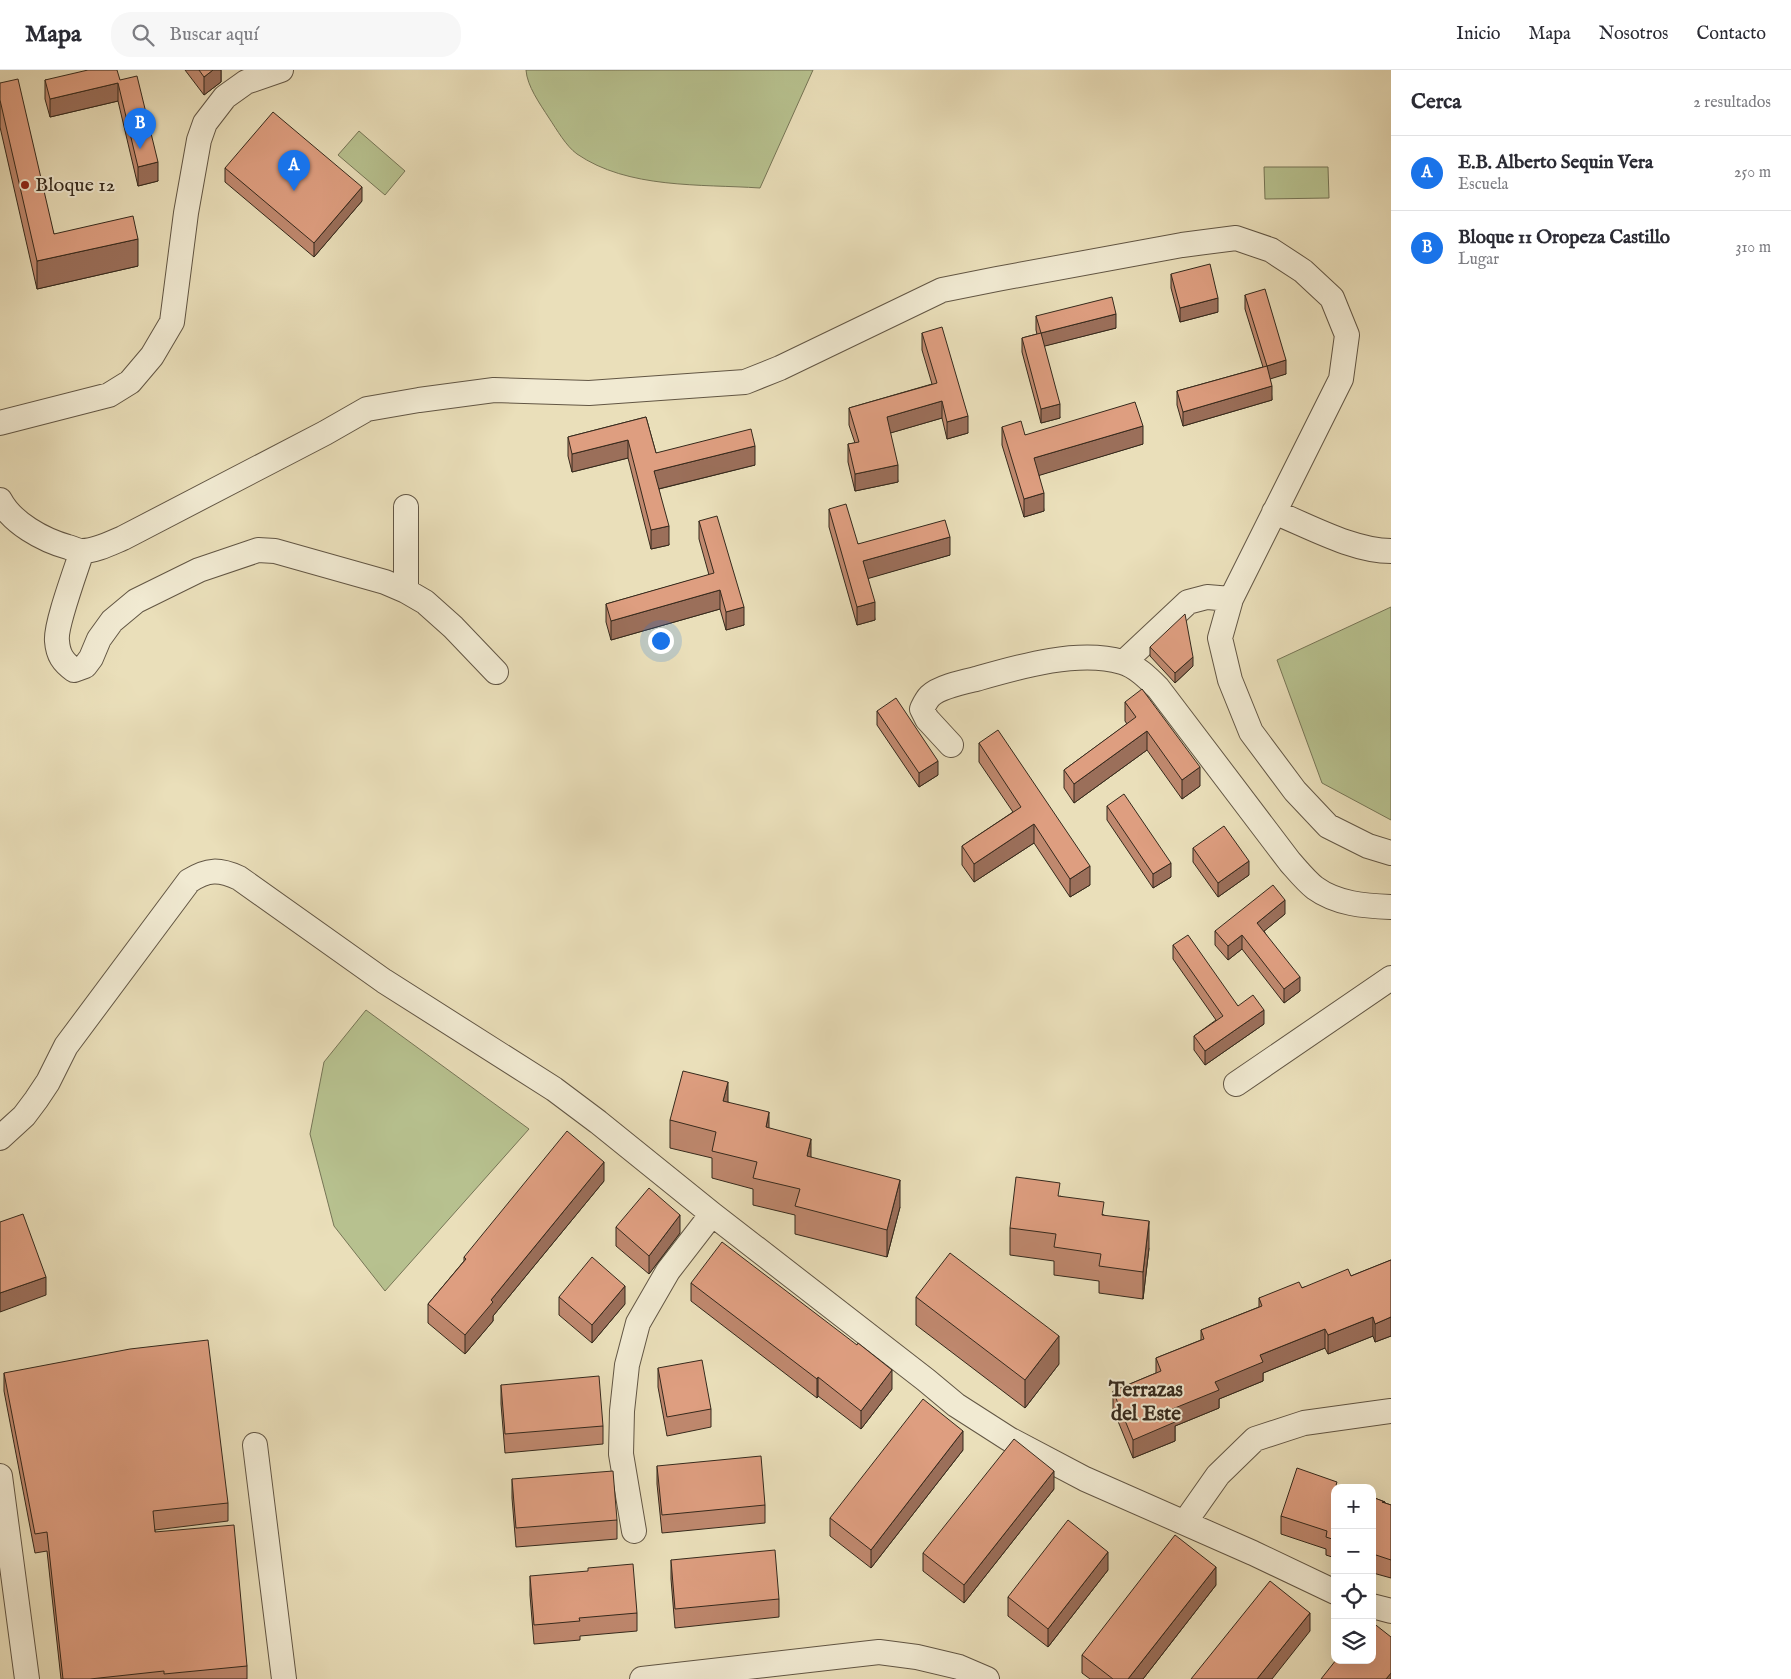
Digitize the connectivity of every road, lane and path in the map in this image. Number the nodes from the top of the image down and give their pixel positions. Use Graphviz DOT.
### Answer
graph roads {
  1 [pos="281,70"];
  2 [pos="0,423"];
  3 [pos="0,500"];
  4 [pos="406,507"];
  5 [pos="1274,512"];
  6 [pos="82,551"];
  7 [pos="1391,551"];
  8 [pos="406,590"];
  9 [pos="1230,599"];
  10 [pos="1124,662"];
  11 [pos="496,672"];
  12 [pos="950,745"];
  13 [pos="1391,853"];
  14 [pos="1391,907"];
  15 [pos="1391,978"];
  16 [pos="1236,1084"];
  17 [pos="0,1138"];
  18 [pos="712,1214"];
  19 [pos="1391,1411"];
  20 [pos="256,1445"];
  21 [pos="0,1476"];
  22 [pos="1185,1522"];
  23 [pos="634,1531"];
  24 [pos="1331,1590"];
  25 [pos="1376,1607"];
  26 [pos="1391,1612"];
  27 [pos="27,1679"];
  28 [pos="284,1679"];
  29 [pos="642,1679"];
  30 [pos="987,1679"];
  1 -- 2 [label="street"];
  3 -- 6 [label="street"];
  4 -- 8 [label="street"];
  5 -- 6 [label="street"];
  5 -- 7 [label="street"];
  5 -- 9 [label="street"];
  6 -- 8 [label="street"];
  8 -- 11 [label="street"];
  9 -- 10 [label="street"];
  9 -- 13 [label="street"];
  10 -- 12 [label="street"];
  10 -- 14 [label="street"];
  15 -- 16 [label="street"];
  17 -- 18 [label="street"];
  18 -- 22 [label="street"];
  18 -- 23 [label="street"];
  19 -- 22 [label="street"];
  20 -- 28 [label="street"];
  21 -- 27 [label="street"];
  22 -- 24 [label="street"];
  25 -- 26 [label="street"];
  29 -- 30 [label="street"];
}
